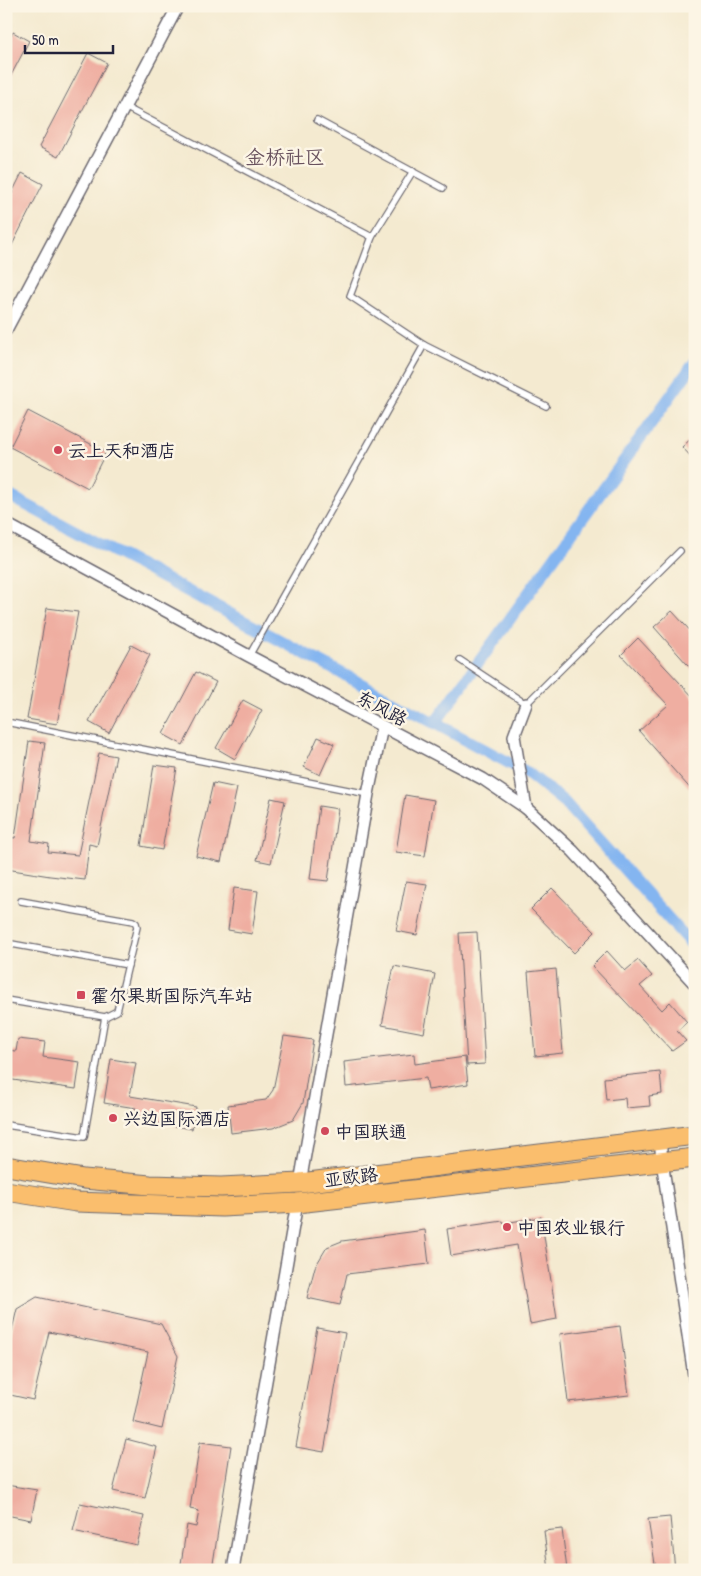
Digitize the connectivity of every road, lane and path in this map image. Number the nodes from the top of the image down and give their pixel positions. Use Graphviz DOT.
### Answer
graph roads {
  1 [pos="178,6"];
  2 [pos="125,108"];
  3 [pos="317,120"];
  4 [pos="413,171"];
  5 [pos="443,188"];
  6 [pos="372,237"];
  7 [pos="6,330"];
  8 [pos="424,345"];
  9 [pos="546,406"];
  10 [pos="6,524"];
  11 [pos="680,551"];
  12 [pos="249,656"];
  13 [pos="460,660"];
  14 [pos="526,704"];
  15 [pos="11,723"];
  16 [pos="382,727"];
  17 [pos="368,794"];
  18 [pos="526,808"];
  19 [pos="21,901"];
  20 [pos="6,943"];
  21 [pos="128,965"];
  22 [pos="695,984"];
  23 [pos="6,1000"];
  24 [pos="105,1017"];
  25 [pos="6,1125"];
  26 [pos="695,1135"];
  27 [pos="660,1138"];
  28 [pos="695,1158"];
  29 [pos="662,1162"];
  30 [pos="6,1166"];
  31 [pos="300,1183"];
  32 [pos="6,1191"];
  33 [pos="297,1203"];
  34 [pos="695,1382"];
  35 [pos="233,1570"];
  1 -- 2 [label="street"];
  2 -- 6 [label="lane"];
  2 -- 7 [label="street"];
  3 -- 4 [label="lane"];
  4 -- 5 [label="lane"];
  4 -- 6 [label="lane"];
  6 -- 8 [label="lane"];
  8 -- 9 [label="lane"];
  8 -- 12 [label="lane"];
  10 -- 12 [label="street, 东风路"];
  11 -- 14 [label="lane"];
  12 -- 16 [label="street, 东风路"];
  13 -- 14 [label="lane"];
  14 -- 18 [label="street"];
  15 -- 17 [label="lane"];
  16 -- 17 [label="street"];
  16 -- 18 [label="street, 东风路"];
  17 -- 31 [label="street"];
  18 -- 22 [label="street, 东风路"];
  19 -- 21 [label="lane"];
  20 -- 21 [label="lane"];
  21 -- 24 [label="lane"];
  23 -- 24 [label="lane"];
  24 -- 25 [label="lane"];
  26 -- 27 [label="highway, 亚欧路"];
  27 -- 29 [label="street"];
  27 -- 31 [label="highway, 亚欧路"];
  28 -- 29 [label="highway, 亚欧路"];
  29 -- 33 [label="highway, 亚欧路"];
  29 -- 34 [label="street"];
  30 -- 31 [label="highway, 亚欧路"];
  32 -- 33 [label="highway, 亚欧路"];
  33 -- 35 [label="street"];
}
